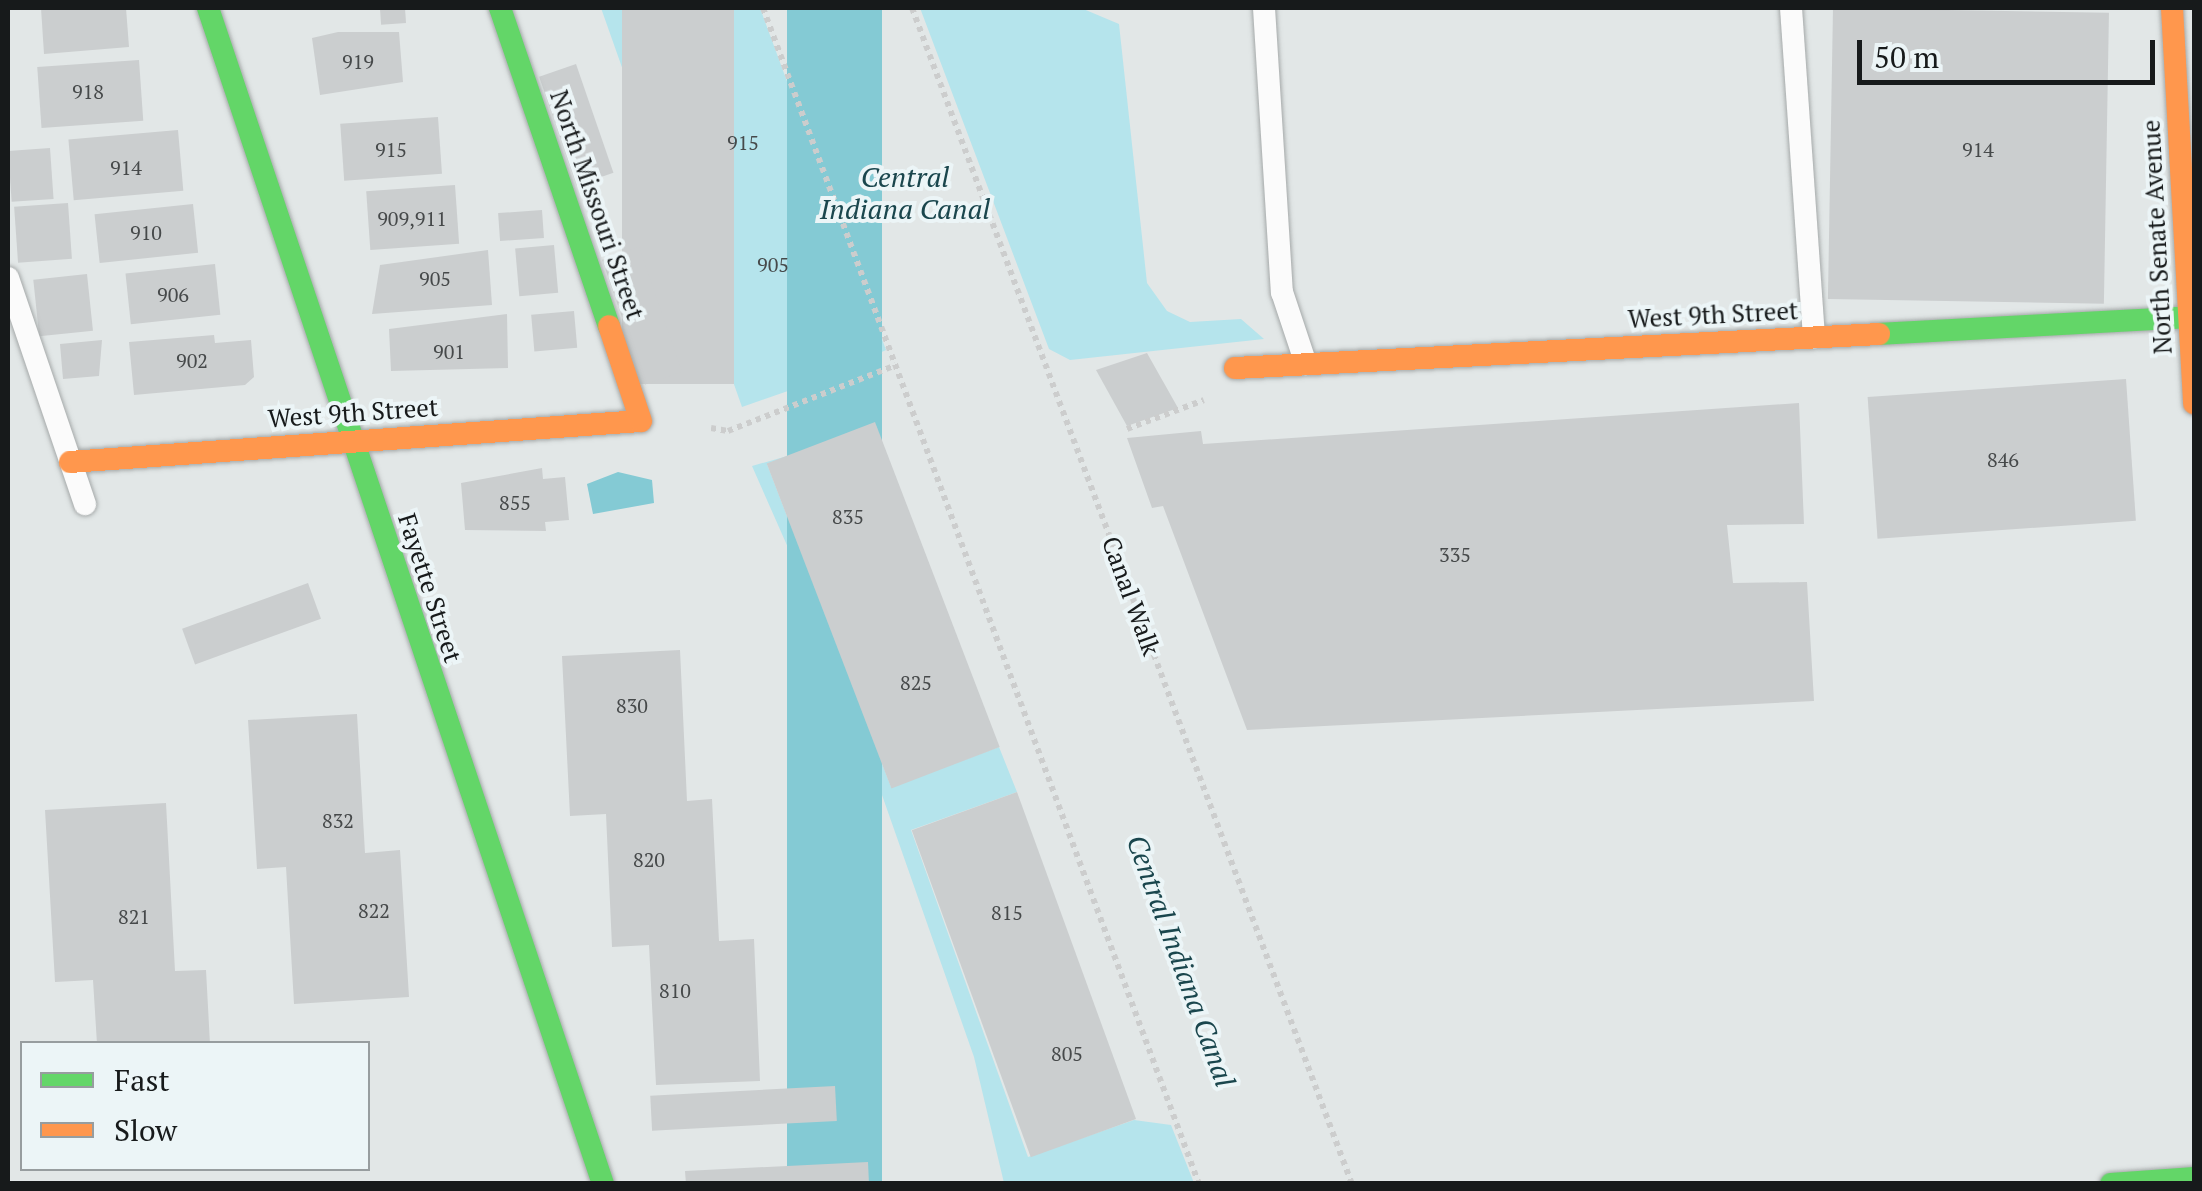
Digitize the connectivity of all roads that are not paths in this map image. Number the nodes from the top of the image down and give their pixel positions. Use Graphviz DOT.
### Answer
graph roads {
  1 [pos="208,8"];
  2 [pos="500,8"];
  3 [pos="1264,8"];
  4 [pos="1791,8"];
  5 [pos="2172,8"];
  6 [pos="8,278"];
  7 [pos="2192,318"];
  8 [pos="1814,337"];
  9 [pos="1306,364"];
  10 [pos="1235,368"];
  11 [pos="2194,402"];
  12 [pos="641,421"];
  13 [pos="355,440"];
  14 [pos="70,462"];
  15 [pos="85,504"];
  16 [pos="2194,1178"];
  17 [pos="604,1184"];
  18 [pos="2111,1184"];
  1 -- 13 [label="street, Fayette Street"];
  2 -- 12 [label="street, North Missouri Street"];
  3 -- 9 [label="lane"];
  4 -- 8 [label="lane"];
  5 -- 7 [label="street, North Senate Avenue"];
  6 -- 14 [label="lane"];
  7 -- 8 [label="street, West 9th Street"];
  7 -- 11 [label="street, North Senate Avenue"];
  8 -- 9 [label="street, West 9th Street"];
  9 -- 10 [label="street, West 9th Street"];
  12 -- 13 [label="street, West 9th Street"];
  13 -- 14 [label="street, West 9th Street"];
  13 -- 17 [label="street, Fayette Street"];
  14 -- 15 [label="lane"];
  16 -- 18 [label="street"];
}
